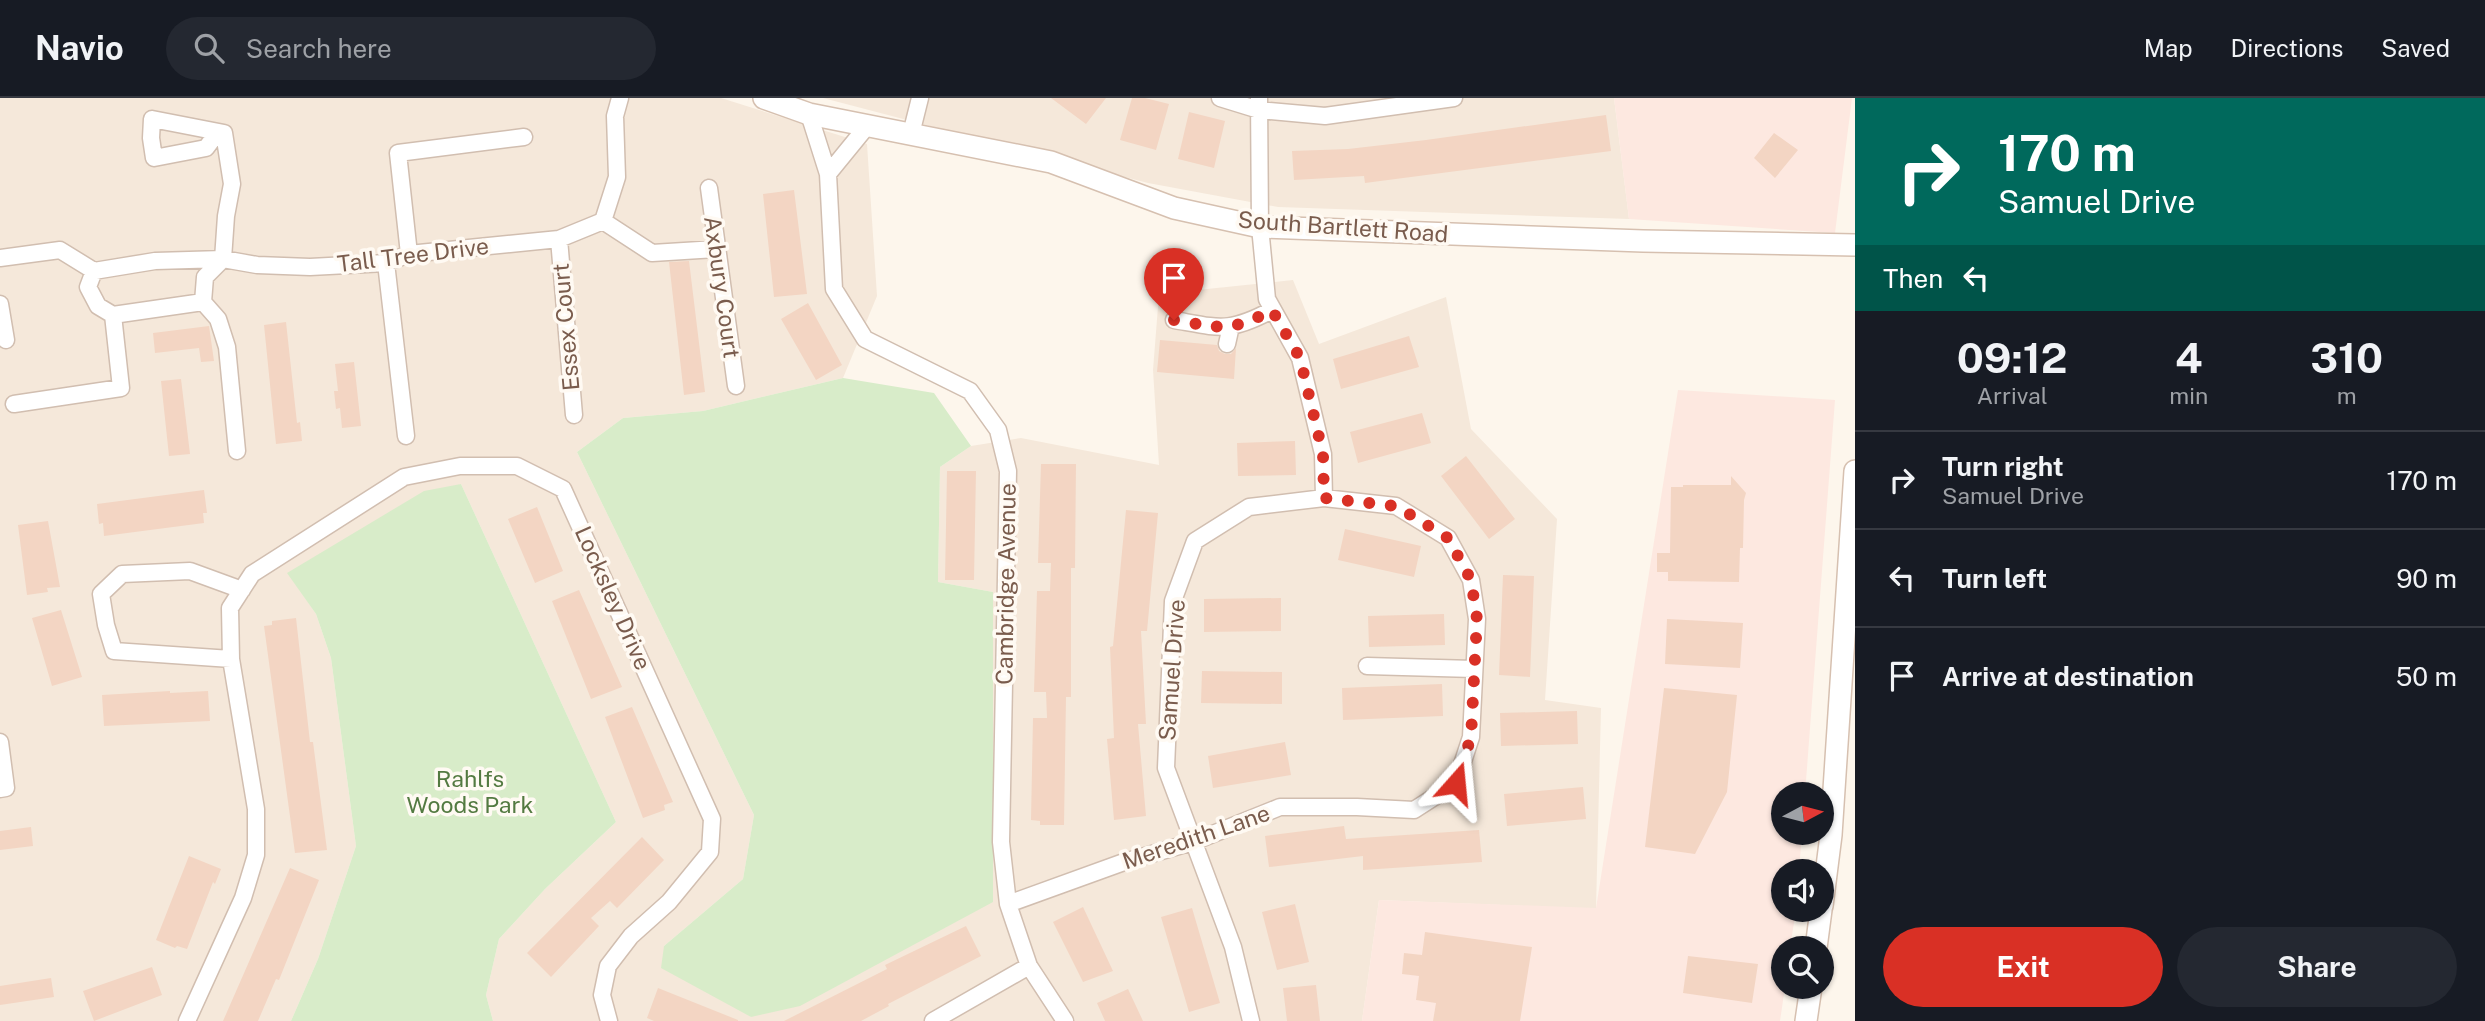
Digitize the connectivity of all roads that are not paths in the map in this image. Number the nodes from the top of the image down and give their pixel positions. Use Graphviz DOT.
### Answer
graph roads {
  1 [pos="620,98"];
  2 [pos="764,98"];
  3 [pos="920,98"];
  4 [pos="1220,98"];
  5 [pos="1454,98"];
  6 [pos="1259,104"];
  7 [pos="809,114"];
  8 [pos="868,125"];
  9 [pos="218,132"];
  10 [pos="912,134"];
  11 [pos="524,137"];
  12 [pos="828,174"];
  13 [pos="709,188"];
  14 [pos="603,221"];
  15 [pos="1260,227"];
  16 [pos="559,239"];
  17 [pos="1855,245"];
  18 [pos="716,248"];
  19 [pos="409,254"];
  20 [pos="0,258"];
  21 [pos="223,259"];
  22 [pos="386,263"];
  23 [pos="94,271"];
  24 [pos="202,302"];
  25 [pos="0,304"];
  26 [pos="1272,310"];
  27 [pos="113,315"];
  28 [pos="1231,326"];
  29 [pos="1183,327"];
  30 [pos="6,340"];
  31 [pos="1227,344"];
  32 [pos="736,386"];
  33 [pos="14,404"];
  34 [pos="573,415"];
  35 [pos="405,436"];
  36 [pos="237,451"];
  37 [pos="1855,471"];
  38 [pos="1324,498"];
  39 [pos="242,590"];
  40 [pos="231,659"];
  41 [pos="1367,666"];
  42 [pos="1474,669"];
  43 [pos="0,742"];
  44 [pos="0,789"];
  45 [pos="1193,842"];
  46 [pos="1828,859"];
  47 [pos="1008,904"];
  48 [pos="1029,966"];
  49 [pos="1809,999"];
  50 [pos="187,1021"];
  51 [pos="609,1021"];
  52 [pos="933,1021"];
  53 [pos="1065,1021"];
  54 [pos="1251,1021"];
  55 [pos="1806,1021"];
  1 -- 14 [label="street"];
  2 -- 7 [label="main road, South Bartlett Road"];
  3 -- 10 [label="street"];
  4 -- 6 [label="street"];
  5 -- 6 [label="street"];
  6 -- 15 [label="street"];
  7 -- 8 [label="main road, South Bartlett Road"];
  7 -- 12 [label="street, Cambridge Avenue"];
  8 -- 10 [label="main road, South Bartlett Road"];
  8 -- 12 [label="street"];
  9 -- 21 [label="street"];
  10 -- 15 [label="main road, South Bartlett Road"];
  11 -- 19 [label="street"];
  12 -- 47 [label="street, Cambridge Avenue"];
  13 -- 18 [label="street, Axbury Court"];
  14 -- 16 [label="street, Tall Tree Drive"];
  14 -- 18 [label="street"];
  15 -- 17 [label="main road, South Bartlett Road"];
  15 -- 26 [label="street"];
  16 -- 19 [label="street, Tall Tree Drive"];
  16 -- 34 [label="street, Essex Court"];
  18 -- 32 [label="street, Axbury Court"];
  19 -- 22 [label="street, Tall Tree Drive"];
  20 -- 23 [label="street"];
  21 -- 22 [label="street, Tall Tree Drive"];
  21 -- 23 [label="street, Tall Tree Drive"];
  21 -- 24 [label="street"];
  22 -- 35 [label="street"];
  23 -- 27 [label="street"];
  24 -- 27 [label="street"];
  24 -- 36 [label="street"];
  25 -- 30 [label="street"];
  26 -- 28 [label="street"];
  26 -- 38 [label="street"];
  27 -- 33 [label="street"];
  28 -- 29 [label="street"];
  28 -- 31 [label="street"];
  37 -- 46 [label="main road"];
  38 -- 42 [label="street, Meredith Lane"];
  38 -- 45 [label="street, Samuel Drive"];
  39 -- 40 [label="street, Locksley Drive"];
  39 -- 40 [label="street"];
  39 -- 51 [label="street, Locksley Drive"];
  40 -- 50 [label="street, Locksley Drive"];
  41 -- 42 [label="street"];
  42 -- 45 [label="street, Meredith Lane"];
  43 -- 44 [label="street"];
  45 -- 47 [label="street, Meredith Lane"];
  45 -- 54 [label="street, Samuel Drive"];
  47 -- 48 [label="street, Cambridge Avenue"];
  48 -- 52 [label="street"];
  48 -- 53 [label="street, Cambridge Avenue"];
  49 -- 55 [label="main road"];
}
